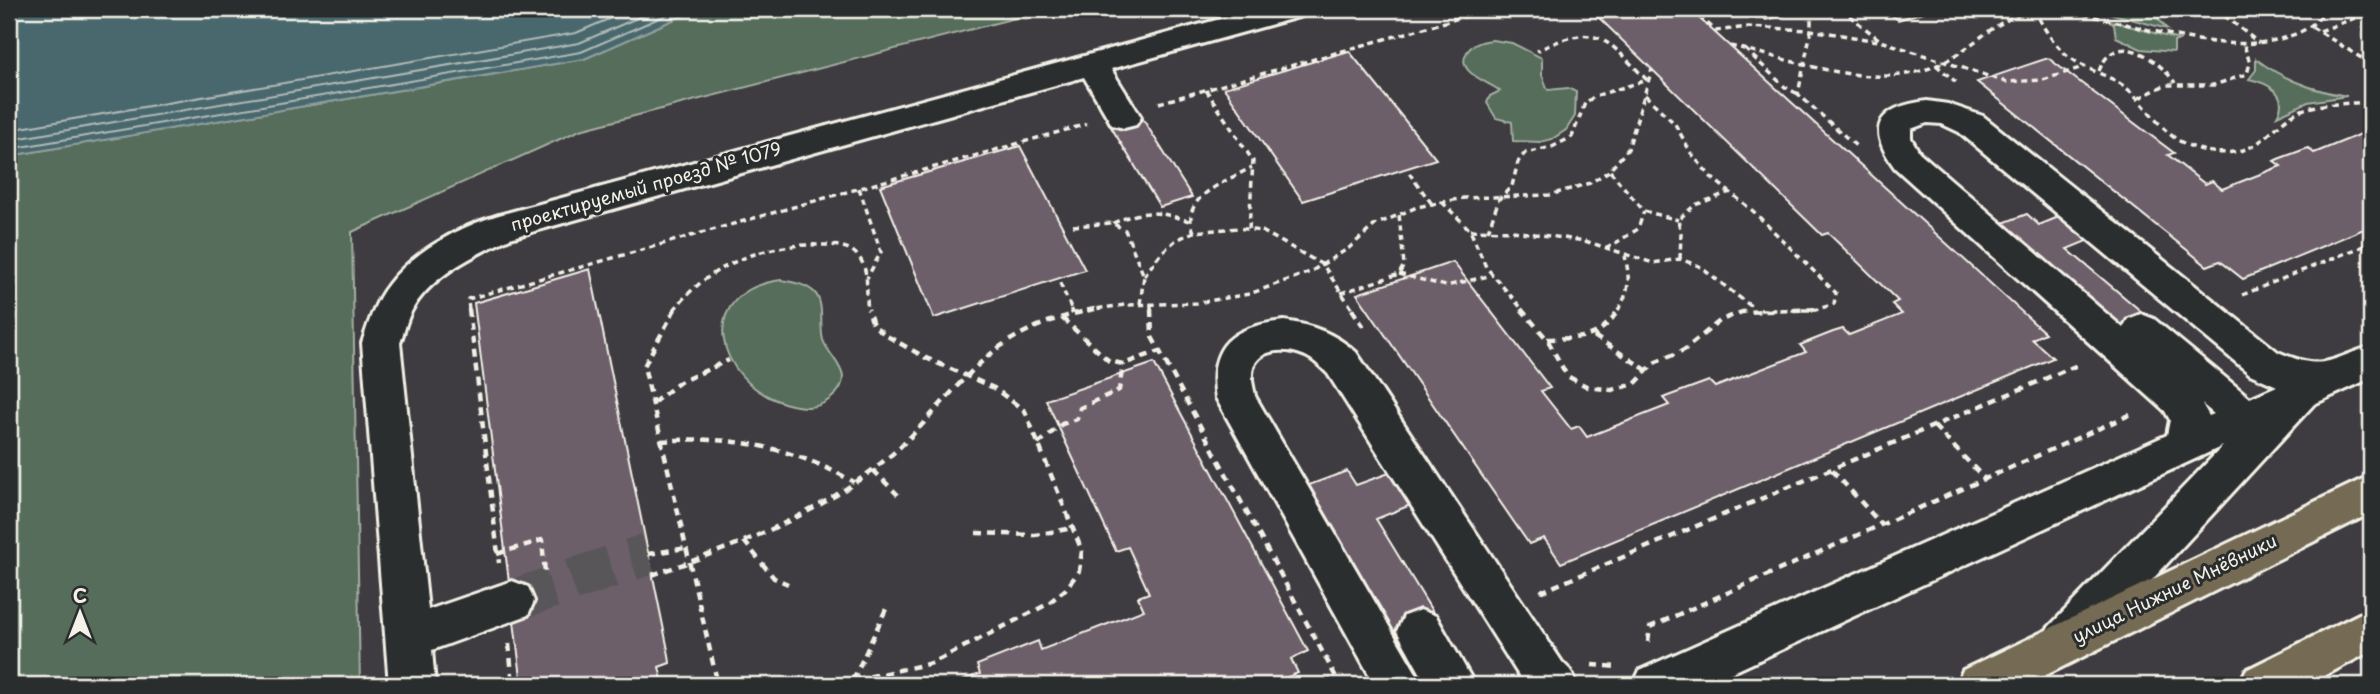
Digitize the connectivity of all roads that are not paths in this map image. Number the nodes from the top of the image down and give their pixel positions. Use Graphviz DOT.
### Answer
graph roads {
  1 [pos="1291,9"];
  2 [pos="1091,62"];
  3 [pos="1123,115"];
  4 [pos="2141,329"];
  5 [pos="2371,361"];
  6 [pos="2316,386"];
  7 [pos="2246,419"];
  8 [pos="2186,446"];
  9 [pos="2371,493"];
  10 [pos="508,603"];
  11 [pos="2371,628"];
  12 [pos="1420,631"];
  13 [pos="407,638"];
  14 [pos="2062,645"];
  15 [pos="1644,665"];
  16 [pos="412,685"];
  17 [pos="1400,685"];
  18 [pos="1452,685"];
  19 [pos="1554,685"];
  20 [pos="1979,685"];
  21 [pos="2262,685"];
  1 -- 2 [label="street, проектируемый проезд № 1079"];
  2 -- 3 [label="street"];
  2 -- 13 [label="street, проектируемый проезд № 1079"];
  4 -- 7 [label="street"];
  5 -- 6 [label="street"];
  6 -- 7 [label="street"];
  6 -- 8 [label="street"];
  6 -- 14 [label="street"];
  7 -- 8 [label="street"];
  8 -- 15 [label="street"];
  9 -- 14 [label="main road, улица Нижние Мнёвники"];
  10 -- 13 [label="street"];
  11 -- 21 [label="main road"];
  12 -- 18 [label="street"];
  13 -- 16 [label="street, проектируемый проезд № 1079"];
  14 -- 20 [label="main road, улица Нижние Мнёвники"];
  17 -- 19 [label="street"];
}
